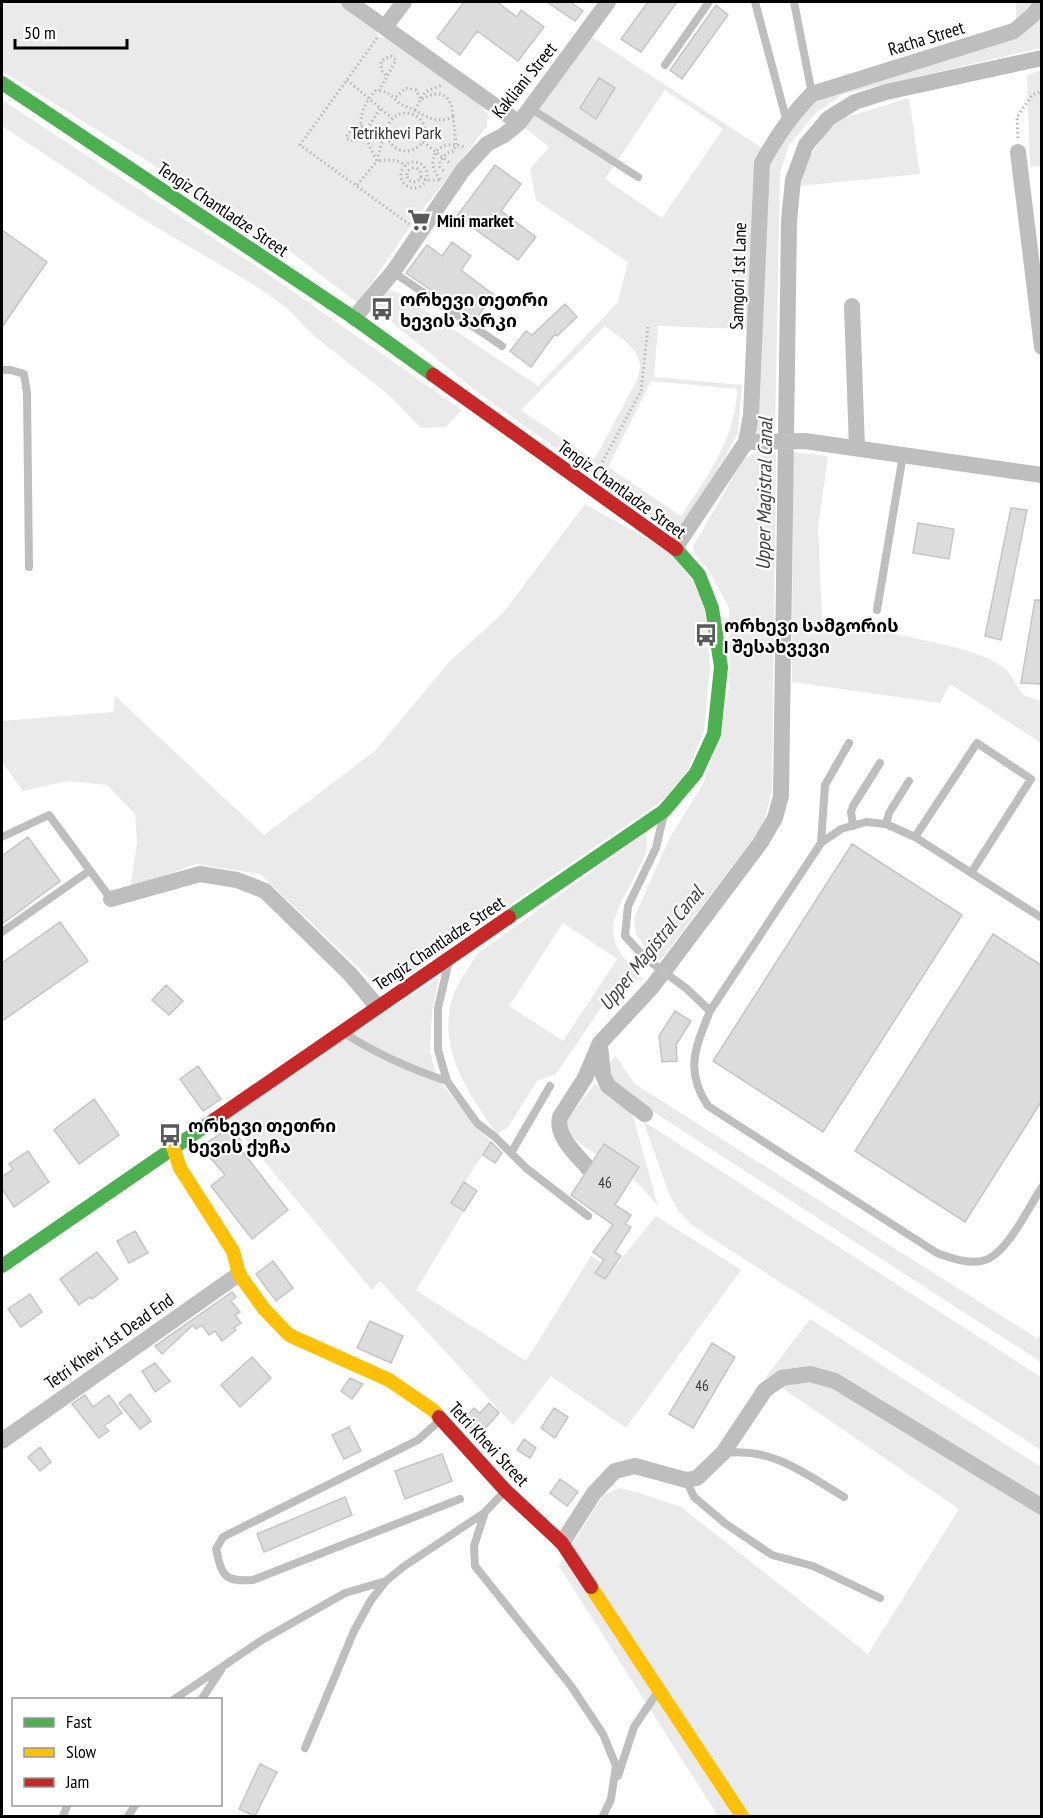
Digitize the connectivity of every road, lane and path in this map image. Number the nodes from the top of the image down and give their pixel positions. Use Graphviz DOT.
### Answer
graph roads {
  1 [pos="349,2"];
  2 [pos="404,2"];
  3 [pos="608,2"];
  4 [pos="708,2"];
  5 [pos="755,2"];
  6 [pos="794,2"];
  7 [pos="1041,3"];
  8 [pos="385,27"];
  9 [pos="665,65"];
  10 [pos="386,75"];
  11 [pos="456,78"];
  12 [pos="346,80"];
  13 [pos="2,83"];
  14 [pos="379,91"];
  15 [pos="1041,91"];
  16 [pos="812,94"];
  17 [pos="396,98"];
  18 [pos="368,99"];
  19 [pos="421,100"];
  20 [pos="530,108"];
  21 [pos="380,109"];
  22 [pos="413,112"];
  23 [pos="453,117"];
  24 [pos="392,118"];
  25 [pos="428,118"];
  26 [pos="421,120"];
  27 [pos="787,122"];
  28 [pos="519,123"];
  29 [pos="364,127"];
  30 [pos="364,135"];
  31 [pos="385,138"];
  32 [pos="422,142"];
  33 [pos="456,144"];
  34 [pos="464,147"];
  35 [pos="436,151"];
  36 [pos="1018,152"];
  37 [pos="443,156"];
  38 [pos="377,161"];
  39 [pos="406,166"];
  40 [pos="402,171"];
  41 [pos="408,173"];
  42 [pos="454,174"];
  43 [pos="420,177"];
  44 [pos="638,177"];
  45 [pos="427,180"];
  46 [pos="357,186"];
  47 [pos="420,232"];
  48 [pos="393,272"];
  49 [pos="852,306"];
  50 [pos="354,318"];
  51 [pos="648,327"];
  52 [pos="502,346"];
  53 [pos="1041,347"];
  54 [pos="2,370"];
  55 [pos="746,442"];
  56 [pos="856,448"];
  57 [pos="903,455"];
  58 [pos="1041,475"];
  59 [pos="589,486"];
  60 [pos="675,548"];
  61 [pos="29,567"];
  62 [pos="877,610"];
  63 [pos="849,743"];
  64 [pos="880,763"];
  65 [pos="909,781"];
  66 [pos="664,811"];
  67 [pos="886,824"];
  68 [pos="853,826"];
  69 [pos="2,837"];
  70 [pos="915,837"];
  71 [pos="821,843"];
  72 [pos="89,871"];
  73 [pos="971,873"];
  74 [pos="111,898"];
  75 [pos="1041,918"];
  76 [pos="2,932"];
  77 [pos="450,959"];
  78 [pos="377,1006"];
  79 [pos="710,1011"];
  80 [pos="341,1031"];
  81 [pos="447,1082"];
  82 [pos="550,1086"];
  83 [pos="173,1147"];
  84 [pos="511,1153"];
  85 [pos="1041,1187"];
  86 [pos="588,1216"];
  87 [pos="2,1266"];
  88 [pos="239,1274"];
  89 [pos="441,1419"];
  90 [pos="2,1441"];
  91 [pos="723,1453"];
  92 [pos="686,1480"];
  93 [pos="506,1491"];
  94 [pos="844,1497"];
  95 [pos="460,1499"];
  96 [pos="1041,1507"];
  97 [pos="485,1512"];
  98 [pos="562,1543"];
  99 [pos="386,1581"];
  100 [pos="880,1598"];
  101 [pos="225,1665"];
  102 [pos="658,1692"];
  103 [pos="176,1698"];
  104 [pos="202,1698"];
  105 [pos="305,1748"];
  106 [pos="610,1799"];
  107 [pos="603,1816"];
  108 [pos="742,1816"];
  1 -- 8 [label="street"];
  2 -- 8 [label="street"];
  3 -- 20 [label="street, Kakliani Street"];
  4 -- 9 [label="lane"];
  5 -- 27 [label="lane"];
  6 -- 16 [label="lane"];
  7 -- 16 [label="street, Racha Street"];
  8 -- 11 [label="street"];
  8 -- 12 [label="path"];
  10 -- 10 [label="path"];
  10 -- 14 [label="path"];
  11 -- 19 [label="path"];
  11 -- 28 [label="street"];
  12 -- 18 [label="path"];
  12 -- 46 [label="path"];
  13 -- 50 [label="street, Tengiz Chantladze Street"];
  14 -- 17 [label="path"];
  14 -- 18 [label="path"];
  15 -- 36 [label="path"];
  16 -- 27 [label="street, Samgori 1st Lane"];
  17 -- 19 [label="path"];
  17 -- 22 [label="path"];
  18 -- 21 [label="path"];
  18 -- 29 [label="path"];
  19 -- 22 [label="path"];
  19 -- 23 [label="path"];
  20 -- 28 [label="street, Kakliani Street"];
  20 -- 44 [label="lane"];
  21 -- 24 [label="path"];
  21 -- 29 [label="path"];
  22 -- 24 [label="path"];
  22 -- 25 [label="path"];
  22 -- 26 [label="path"];
  23 -- 25 [label="path"];
  23 -- 33 [label="path"];
  24 -- 31 [label="path"];
  25 -- 26 [label="path"];
  26 -- 32 [label="path"];
  27 -- 55 [label="street, Samgori 1st Lane"];
  28 -- 42 [label="street, Kakliani Street"];
  29 -- 30 [label="path"];
  29 -- 30 [label="path"];
  29 -- 31 [label="path"];
  30 -- 38 [label="path"];
  31 -- 32 [label="path"];
  31 -- 38 [label="path"];
  32 -- 35 [label="path"];
  33 -- 34 [label="path"];
  33 -- 35 [label="path"];
  33 -- 37 [label="path"];
  35 -- 37 [label="path"];
  35 -- 45 [label="path"];
  36 -- 53 [label="street"];
  37 -- 42 [label="path"];
  37 -- 42 [label="path"];
  38 -- 39 [label="path"];
  38 -- 46 [label="path"];
  39 -- 40 [label="path"];
  39 -- 45 [label="path"];
  40 -- 41 [label="path"];
  40 -- 45 [label="path"];
  41 -- 43 [label="path"];
  41 -- 43 [label="path"];
  42 -- 47 [label="street, Kakliani Street"];
  43 -- 45 [label="path"];
  46 -- 47 [label="path"];
  47 -- 48 [label="street, Kakliani Street"];
  48 -- 50 [label="street, Kakliani Street"];
  48 -- 52 [label="lane"];
  49 -- 56 [label="street"];
  50 -- 59 [label="street, Tengiz Chantladze Street"];
  51 -- 59 [label="path"];
  54 -- 61 [label="lane"];
  55 -- 56 [label="street"];
  55 -- 60 [label="street, Samgori 1st Lane"];
  56 -- 57 [label="street"];
  57 -- 58 [label="street"];
  57 -- 62 [label="lane"];
  59 -- 60 [label="street, Tengiz Chantladze Street"];
  60 -- 66 [label="street, Tengiz Chantladze Street"];
  63 -- 71 [label="lane"];
  64 -- 68 [label="lane"];
  65 -- 67 [label="lane"];
  66 -- 77 [label="street, Tengiz Chantladze Street"];
  66 -- 79 [label="lane"];
  67 -- 68 [label="lane"];
  67 -- 70 [label="lane"];
  68 -- 71 [label="lane"];
  69 -- 72 [label="lane"];
  70 -- 73 [label="lane"];
  70 -- 73 [label="lane"];
  71 -- 79 [label="lane"];
  72 -- 74 [label="lane"];
  72 -- 76 [label="lane"];
  73 -- 75 [label="lane"];
  74 -- 78 [label="street"];
  77 -- 78 [label="street, Tengiz Chantladze Street"];
  77 -- 81 [label="lane"];
  78 -- 80 [label="street, Tengiz Chantladze Street"];
  79 -- 85 [label="lane"];
  80 -- 81 [label="lane"];
  80 -- 83 [label="street, Tengiz Chantladze Street"];
  81 -- 84 [label="lane"];
  82 -- 84 [label="lane"];
  83 -- 87 [label="street, Tengiz Chantladze Street"];
  83 -- 88 [label="street, Tetri Khevi Street"];
  84 -- 86 [label="lane"];
  88 -- 89 [label="street, Tetri Khevi Street"];
  88 -- 90 [label="street, Tetri Khevi 1st Dead End"];
  89 -- 93 [label="street, Tetri Khevi Street"];
  89 -- 95 [label="lane"];
  91 -- 92 [label="street"];
  91 -- 94 [label="lane"];
  91 -- 96 [label="street"];
  92 -- 98 [label="street"];
  92 -- 100 [label="lane"];
  93 -- 97 [label="lane"];
  93 -- 98 [label="street, Tetri Khevi Street"];
  97 -- 99 [label="lane"];
  97 -- 106 [label="lane"];
  98 -- 102 [label="street, Tetri Khevi Street"];
  99 -- 101 [label="lane"];
  99 -- 105 [label="lane"];
  101 -- 103 [label="lane"];
  101 -- 104 [label="lane"];
  102 -- 106 [label="lane"];
  102 -- 108 [label="street, Tetri Khevi Street"];
  106 -- 107 [label="lane"];
}
